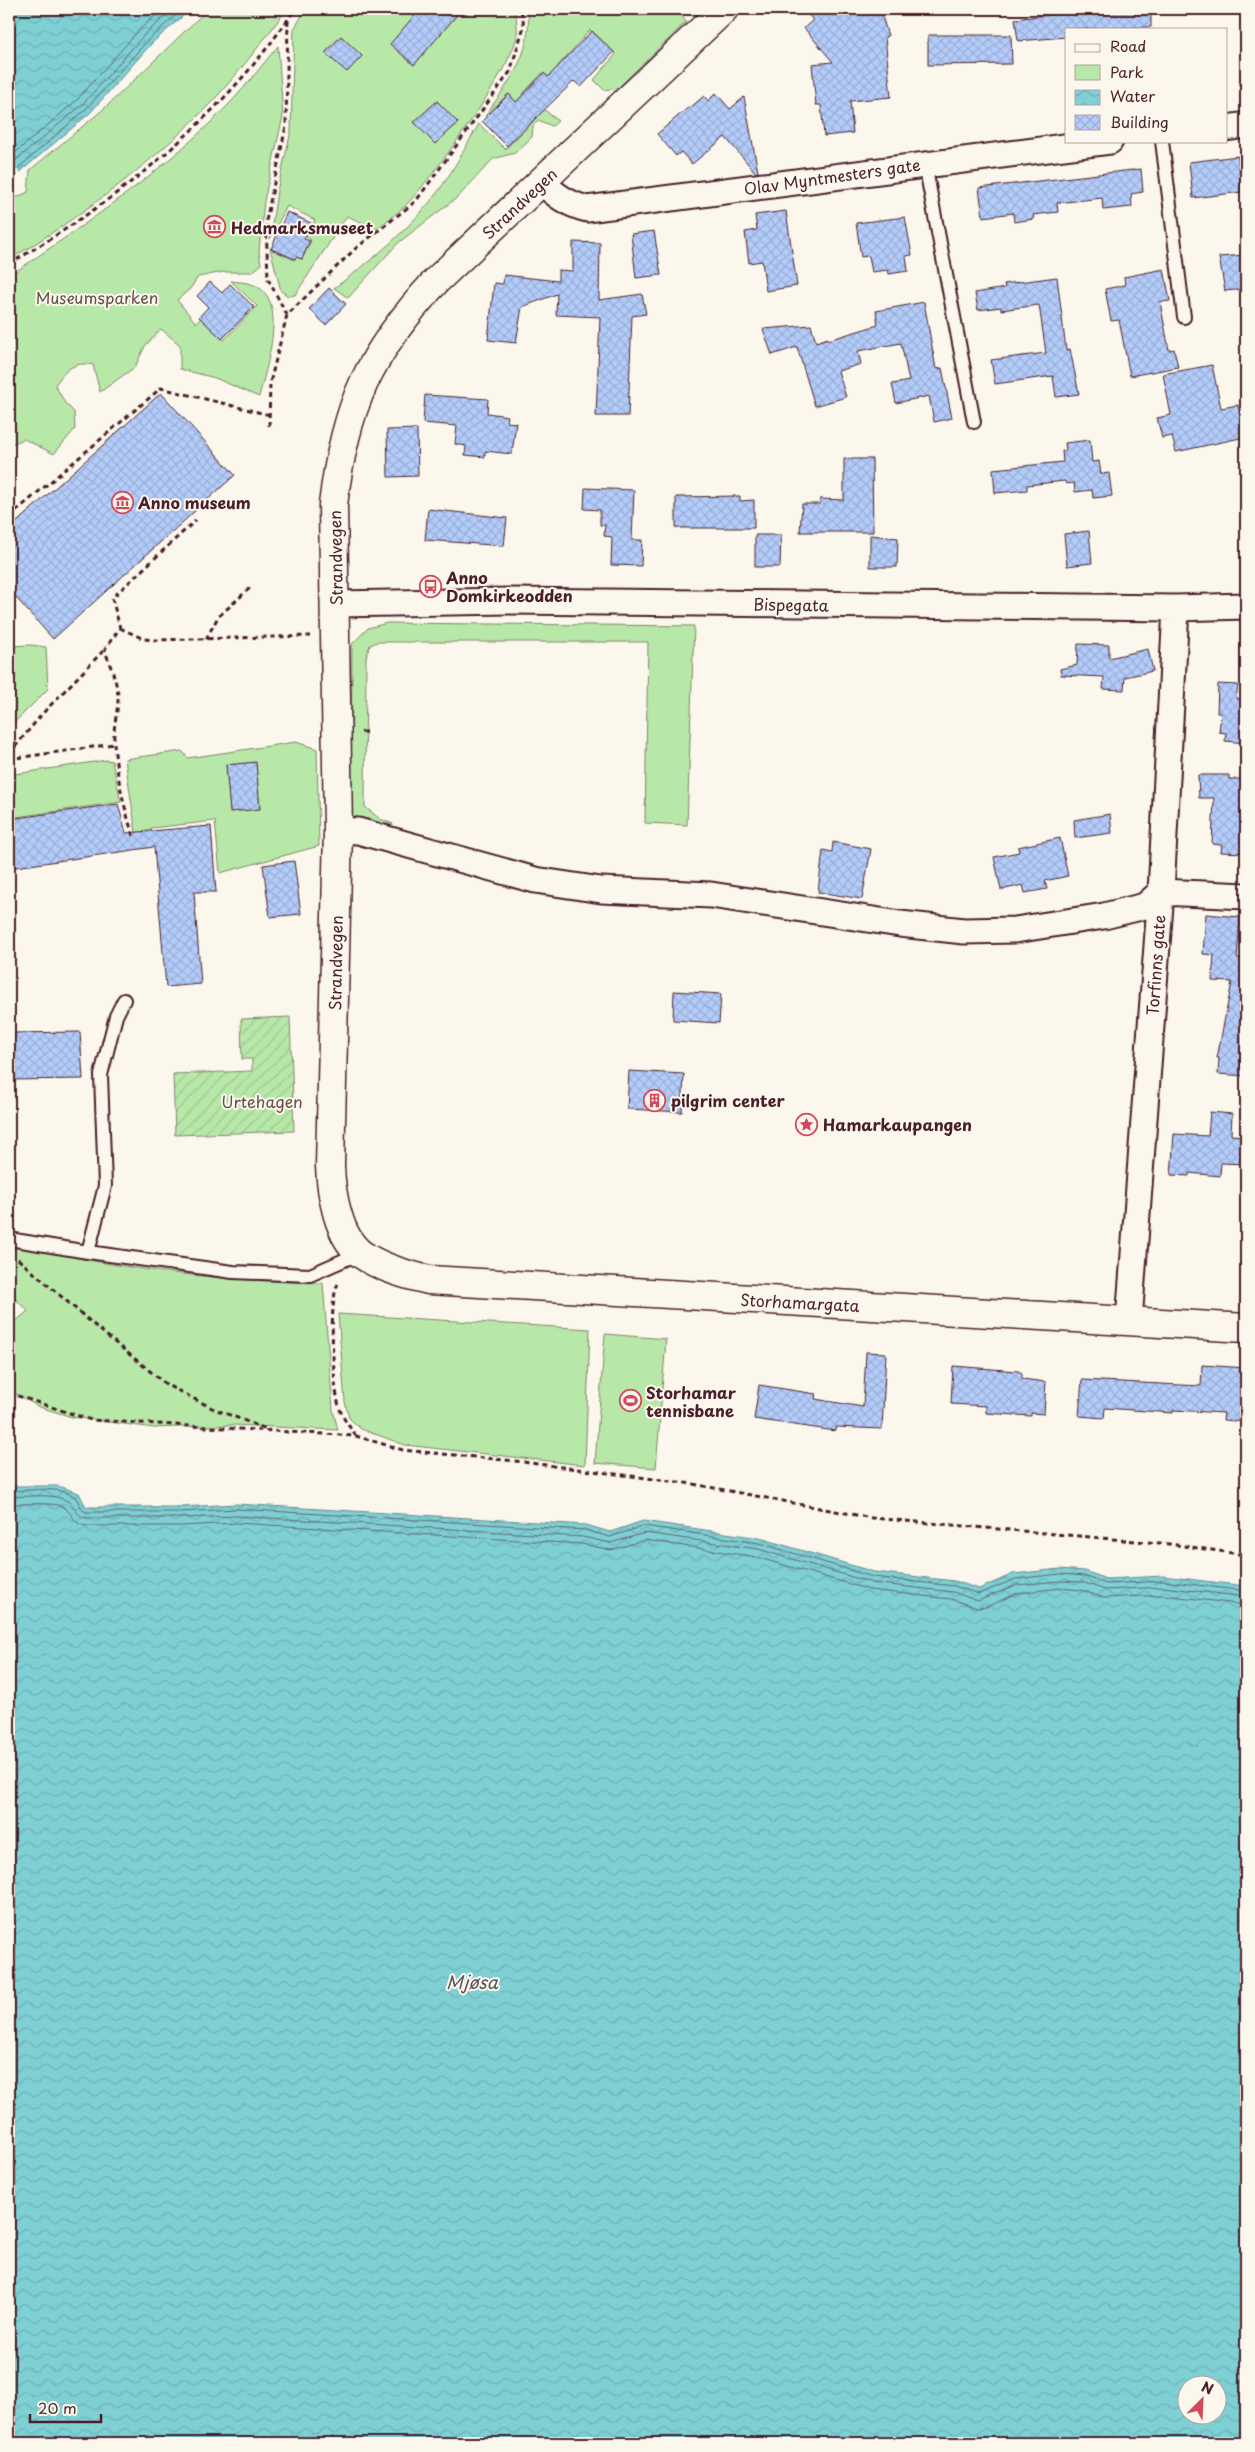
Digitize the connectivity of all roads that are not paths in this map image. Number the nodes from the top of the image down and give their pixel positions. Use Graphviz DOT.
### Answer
graph roads {
  1 [pos="724,9"];
  2 [pos="1246,125"];
  3 [pos="1228,128"];
  4 [pos="1102,142"];
  5 [pos="1162,142"];
  6 [pos="925,164"];
  7 [pos="550,189"];
  8 [pos="1184,318"];
  9 [pos="974,422"];
  10 [pos="336,604"];
  11 [pos="1246,606"];
  12 [pos="1176,608"];
  13 [pos="338,830"];
  14 [pos="1161,892"];
  15 [pos="1246,896"];
  16 [pos="124,1000"];
  17 [pos="9,1238"];
  18 [pos="88,1252"];
  19 [pos="360,1253"];
  20 [pos="1129,1321"];
  21 [pos="1246,1328"];
  1 -- 7 [label="main road, Strandvegen"];
  2 -- 3 [label="street"];
  4 -- 6 [label="street, Olav Myntmesters gate"];
  5 -- 8 [label="lane"];
  6 -- 7 [label="street, Olav Myntmesters gate"];
  6 -- 9 [label="lane"];
  7 -- 10 [label="main road, Strandvegen"];
  10 -- 12 [label="street, Bispegata"];
  10 -- 13 [label="main road, Strandvegen"];
  11 -- 12 [label="street, Bispegata"];
  12 -- 14 [label="street, Torfinns gate"];
  13 -- 14 [label="street"];
  13 -- 19 [label="main road, Strandvegen"];
  14 -- 15 [label="street"];
  14 -- 20 [label="street, Torfinns gate"];
  16 -- 18 [label="lane"];
  17 -- 18 [label="lane"];
  18 -- 19 [label="lane"];
  19 -- 20 [label="main road, Storhamargata"];
  20 -- 21 [label="main road, Storhamargata"];
}
